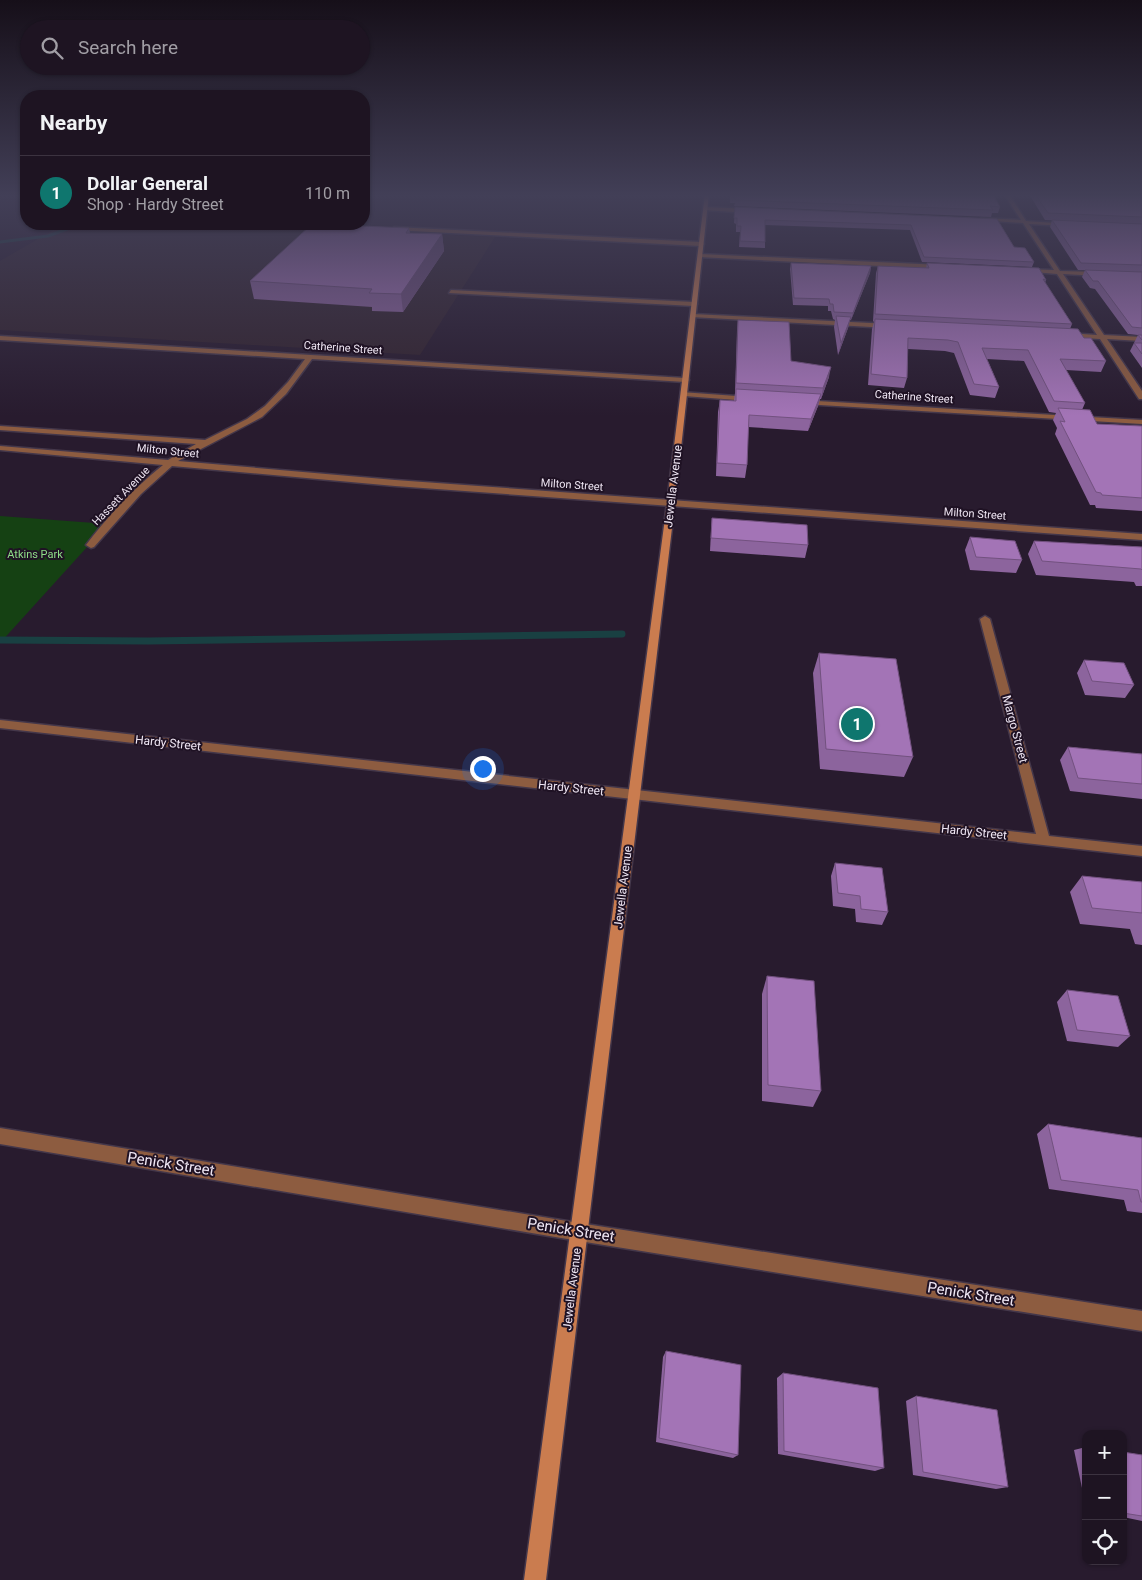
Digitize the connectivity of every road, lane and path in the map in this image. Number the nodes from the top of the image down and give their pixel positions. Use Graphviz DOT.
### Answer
graph roads {
  1 [pos="698,268"];
  2 [pos="1054,268"];
  3 [pos="1018,270"];
  4 [pos="1057,272"];
  5 [pos="1104,274"];
  6 [pos="451,292"];
  7 [pos="694,310"];
  8 [pos="898,327"];
  9 [pos="1063,335"];
  10 [pos="1102,337"];
  11 [pos="0,338"];
  12 [pos="1142,339"];
  13 [pos="310,357"];
  14 [pos="685,380"];
  15 [pos="684,394"];
  16 [pos="1142,397"];
  17 [pos="762,399"];
  18 [pos="791,401"];
  19 [pos="1142,422"];
  20 [pos="0,428"];
  21 [pos="205,442"];
  22 [pos="0,448"];
  23 [pos="170,463"];
  24 [pos="671,503"];
  25 [pos="1142,537"];
  26 [pos="91,545"];
  27 [pos="985,619"];
  28 [pos="0,724"];
  29 [pos="635,795"];
  30 [pos="1044,840"];
  31 [pos="1142,851"];
  32 [pos="0,1136"];
  33 [pos="579,1232"];
  34 [pos="1142,1321"];
  35 [pos="535,1580"];
  1 -- 7 [label="main road, Jewella Avenue"];
  2 -- 4 [label="street"];
  3 -- 4 [label="street"];
  4 -- 5 [label="street"];
  4 -- 10 [label="street"];
  6 -- 7 [label="street"];
  7 -- 8 [label="street"];
  7 -- 14 [label="main road, Jewella Avenue"];
  9 -- 10 [label="street"];
  10 -- 12 [label="street"];
  10 -- 16 [label="street"];
  11 -- 13 [label="street, Catherine Street"];
  13 -- 14 [label="street, Catherine Street"];
  13 -- 21 [label="street, Hassett Avenue"];
  14 -- 15 [label="main road, Jewella Avenue"];
  15 -- 17 [label="street"];
  15 -- 24 [label="main road, Jewella Avenue"];
  18 -- 19 [label="street, Catherine Street"];
  20 -- 21 [label="street, Milton Street"];
  21 -- 23 [label="street, Hassett Avenue"];
  22 -- 23 [label="street, Milton Street"];
  23 -- 24 [label="street, Milton Street"];
  23 -- 26 [label="street, Hassett Avenue"];
  24 -- 25 [label="street, Milton Street"];
  24 -- 29 [label="main road, Jewella Avenue"];
  27 -- 30 [label="street, Margo Street"];
  28 -- 29 [label="street, Hardy Street"];
  29 -- 30 [label="street, Hardy Street"];
  29 -- 33 [label="main road, Jewella Avenue"];
  30 -- 31 [label="street, Hardy Street"];
  32 -- 33 [label="street, Penick Street"];
  33 -- 34 [label="street, Penick Street"];
  33 -- 35 [label="main road, Jewella Avenue"];
}
